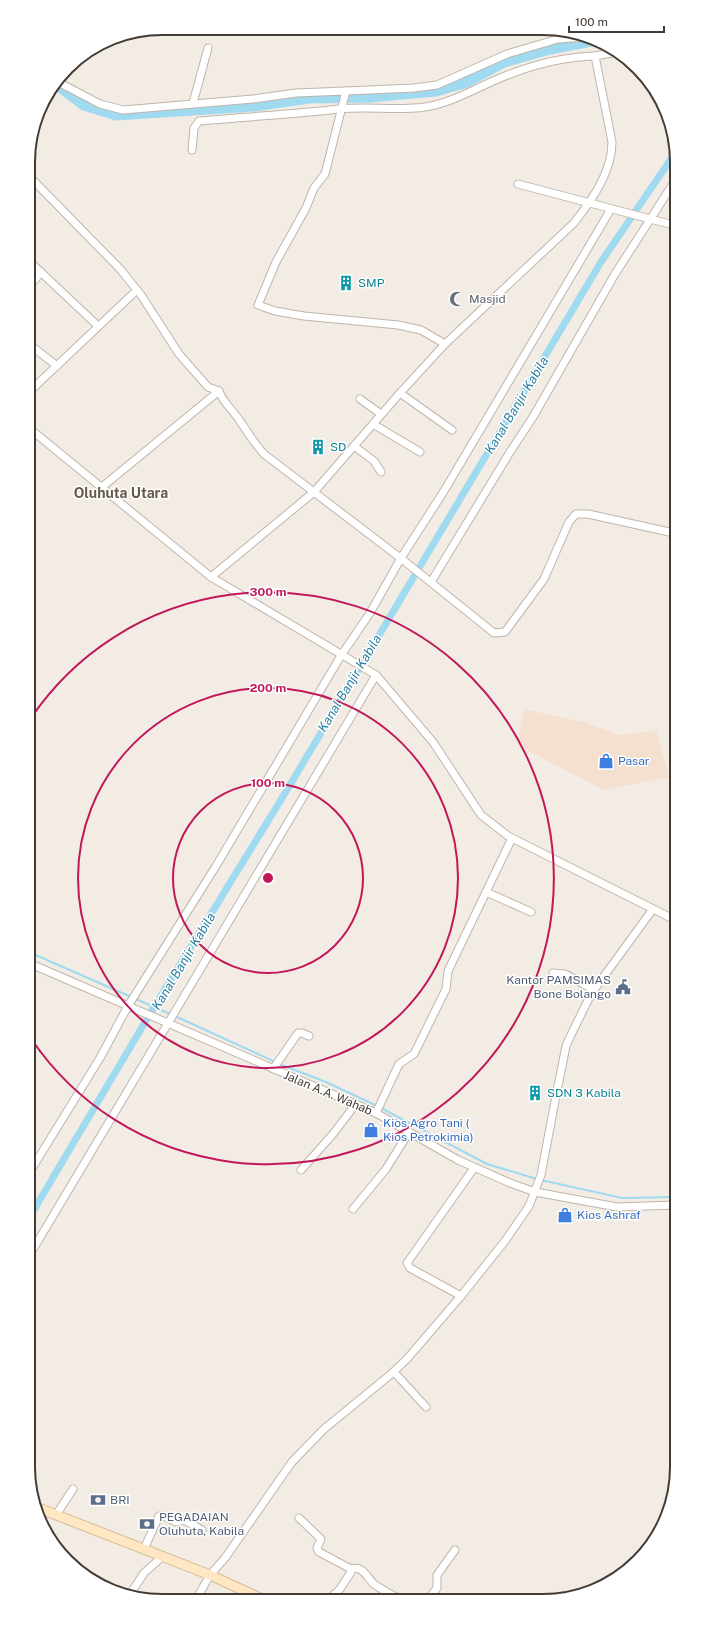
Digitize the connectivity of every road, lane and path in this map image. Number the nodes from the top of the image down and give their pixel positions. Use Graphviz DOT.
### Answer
graph roads {
  1 [pos="571,38"];
  2 [pos="208,48"];
  3 [pos="609,53"];
  4 [pos="595,56"];
  5 [pos="62,84"];
  6 [pos="345,93"];
  7 [pos="193,103"];
  8 [pos="342,107"];
  9 [pos="192,150"];
  10 [pos="35,182"];
  11 [pos="518,184"];
  12 [pos="670,189"];
  13 [pos="590,202"];
  14 [pos="613,209"];
  15 [pos="650,219"];
  16 [pos="670,224"];
  17 [pos="35,266"];
  18 [pos="42,272"];
  19 [pos="35,280"];
  20 [pos="137,290"];
  21 [pos="98,326"];
  22 [pos="445,344"];
  23 [pos="35,349"];
  24 [pos="57,366"];
  25 [pos="35,386"];
  26 [pos="219,391"];
  27 [pos="400,393"];
  28 [pos="360,399"];
  29 [pos="381,414"];
  30 [pos="373,424"];
  31 [pos="452,430"];
  32 [pos="35,433"];
  33 [pos="354,446"];
  34 [pos="420,452"];
  35 [pos="381,472"];
  36 [pos="102,487"];
  37 [pos="314,492"];
  38 [pos="670,532"];
  39 [pos="402,559"];
  40 [pos="211,577"];
  41 [pos="428,580"];
  42 [pos="344,655"];
  43 [pos="374,674"];
  44 [pos="512,838"];
  45 [pos="486,892"];
  46 [pos="653,909"];
  47 [pos="531,912"];
  48 [pos="670,918"];
  49 [pos="35,966"];
  50 [pos="553,973"];
  51 [pos="594,990"];
  52 [pos="130,1007"];
  53 [pos="167,1024"];
  54 [pos="309,1036"];
  55 [pos="277,1065"];
  56 [pos="355,1105"];
  57 [pos="378,1110"];
  58 [pos="409,1132"];
  59 [pos="35,1165"];
  60 [pos="474,1168"];
  61 [pos="301,1170"];
  62 [pos="536,1189"];
  63 [pos="670,1205"];
  64 [pos="353,1209"];
  65 [pos="35,1246"];
  66 [pos="461,1296"];
  67 [pos="394,1372"];
  68 [pos="426,1407"];
  69 [pos="73,1490"];
  70 [pos="43,1510"];
  71 [pos="56,1515"];
  72 [pos="299,1518"];
  73 [pos="202,1530"];
  74 [pos="144,1549"];
  75 [pos="455,1550"];
  76 [pos="163,1556"];
  77 [pos="351,1569"];
  78 [pos="210,1575"];
  79 [pos="133,1591"];
  80 [pos="199,1594"];
  81 [pos="251,1594"];
  82 [pos="334,1594"];
  83 [pos="391,1594"];
  84 [pos="432,1594"];
  1 -- 6 [label="street"];
  2 -- 7 [label="street"];
  3 -- 4 [label="street"];
  4 -- 8 [label="street"];
  4 -- 13 [label="street"];
  5 -- 7 [label="street"];
  6 -- 7 [label="street"];
  6 -- 8 [label="street"];
  8 -- 9 [label="street"];
  8 -- 22 [label="street"];
  10 -- 20 [label="street"];
  11 -- 13 [label="street"];
  12 -- 15 [label="street"];
  13 -- 14 [label="street"];
  13 -- 22 [label="street"];
  14 -- 15 [label="street"];
  14 -- 39 [label="street"];
  15 -- 16 [label="street"];
  15 -- 41 [label="street"];
  17 -- 18 [label="street"];
  18 -- 19 [label="street"];
  18 -- 21 [label="street"];
  20 -- 21 [label="street"];
  20 -- 26 [label="street"];
  21 -- 24 [label="street"];
  22 -- 27 [label="street"];
  23 -- 24 [label="street"];
  24 -- 25 [label="street"];
  26 -- 36 [label="street"];
  26 -- 37 [label="street"];
  27 -- 29 [label="street"];
  27 -- 31 [label="street"];
  28 -- 29 [label="street"];
  29 -- 30 [label="street"];
  30 -- 33 [label="street"];
  30 -- 34 [label="street"];
  32 -- 36 [label="street"];
  33 -- 35 [label="street"];
  33 -- 37 [label="street"];
  36 -- 40 [label="street"];
  37 -- 39 [label="street"];
  37 -- 40 [label="street"];
  38 -- 41 [label="street"];
  39 -- 41 [label="street"];
  39 -- 42 [label="street"];
  40 -- 42 [label="street"];
  42 -- 43 [label="street"];
  42 -- 52 [label="street"];
  43 -- 44 [label="street"];
  43 -- 53 [label="street"];
  44 -- 45 [label="street"];
  44 -- 46 [label="street"];
  45 -- 47 [label="street"];
  45 -- 57 [label="street"];
  46 -- 48 [label="street"];
  46 -- 51 [label="street"];
  49 -- 52 [label="street, Jalan A.A. Wahab"];
  50 -- 51 [label="street"];
  51 -- 62 [label="street"];
  52 -- 53 [label="street, Jalan A.A. Wahab"];
  52 -- 59 [label="street"];
  53 -- 55 [label="street, Jalan A.A. Wahab"];
  53 -- 65 [label="street"];
  54 -- 55 [label="street"];
  55 -- 56 [label="street, Jalan A.A. Wahab"];
  56 -- 57 [label="street, Jalan A.A. Wahab"];
  56 -- 61 [label="street"];
  57 -- 58 [label="street, Jalan A.A. Wahab"];
  58 -- 60 [label="street, Jalan A.A. Wahab"];
  58 -- 64 [label="street"];
  60 -- 62 [label="street, Jalan A.A. Wahab"];
  60 -- 66 [label="street"];
  62 -- 63 [label="street, Jalan A.A. Wahab"];
  62 -- 66 [label="street"];
  66 -- 67 [label="street"];
  67 -- 68 [label="street"];
  67 -- 78 [label="street"];
  69 -- 71 [label="street"];
  70 -- 71 [label="main road"];
  71 -- 74 [label="main road"];
  72 -- 77 [label="street"];
  73 -- 74 [label="street"];
  74 -- 76 [label="main road"];
  75 -- 84 [label="street"];
  76 -- 78 [label="main road"];
  76 -- 79 [label="street"];
  77 -- 82 [label="street"];
  77 -- 83 [label="street"];
  78 -- 80 [label="street"];
  78 -- 81 [label="main road"];
}
